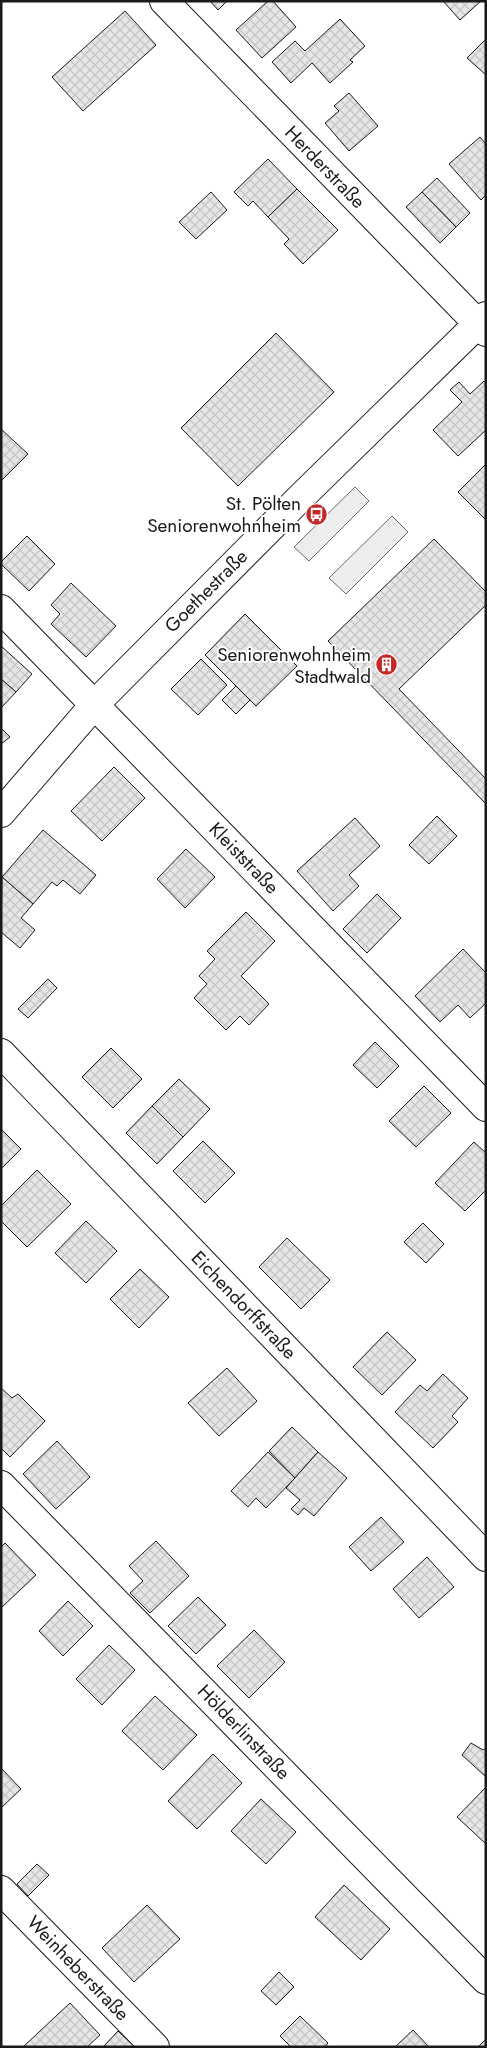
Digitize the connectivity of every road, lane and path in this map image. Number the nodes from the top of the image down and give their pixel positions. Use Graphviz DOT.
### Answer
graph roads {
  1 [pos="164,1"];
  2 [pos="483,324"];
  3 [pos="1,609"];
  4 [pos="94,704"];
  5 [pos="1,813"];
  6 [pos="1,1053"];
  7 [pos="486,1107"];
  8 [pos="1,1485"];
  9 [pos="486,1557"];
  10 [pos="1,1890"];
  11 [pos="486,1980"];
  12 [pos="155,2047"];
  1 -- 2 [label="street, Herderstraße"];
  2 -- 4 [label="street, Goethestraße"];
  3 -- 4 [label="street, Kleiststraße"];
  4 -- 5 [label="street, Goethestraße"];
  4 -- 7 [label="street, Kleiststraße"];
  6 -- 9 [label="street, Eichendorffstraße"];
  8 -- 11 [label="street, Hölderlinstraße"];
  10 -- 12 [label="street, Weinheberstraße"];
}
